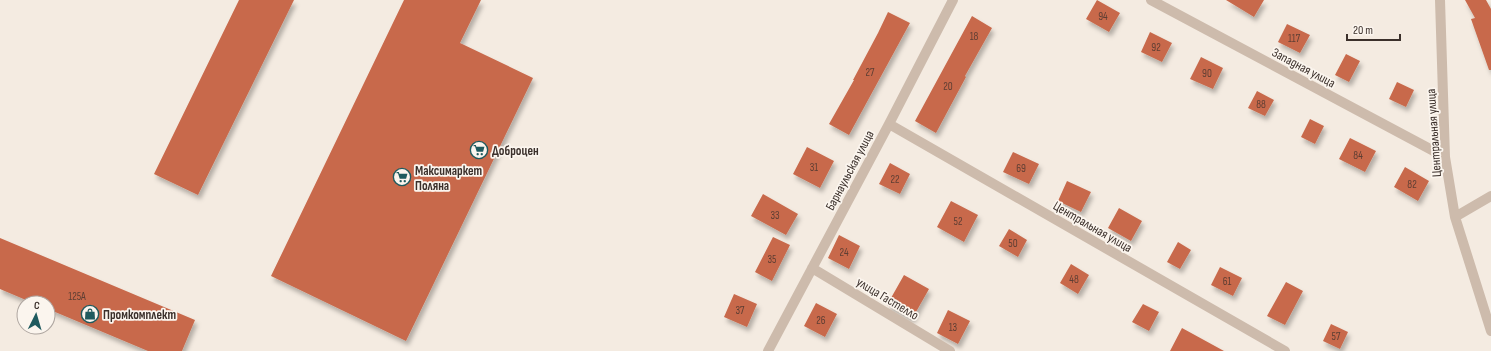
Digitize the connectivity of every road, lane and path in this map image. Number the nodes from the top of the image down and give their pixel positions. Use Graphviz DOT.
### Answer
graph roads {
  1 [pos="953,0"];
  2 [pos="1151,0"];
  3 [pos="1440,0"];
  4 [pos="888,124"];
  5 [pos="1445,157"];
  6 [pos="1491,196"];
  7 [pos="1455,217"];
  8 [pos="812,268"];
  9 [pos="1491,330"];
  10 [pos="768,351"];
  11 [pos="950,351"];
  12 [pos="1285,351"];
  1 -- 4 [label="street, Барнаульская улица"];
  2 -- 5 [label="street, Западная улица"];
  3 -- 5 [label="street, Центральная улица"];
  4 -- 8 [label="street, Барнаульская улица"];
  4 -- 12 [label="street, Центральная улица"];
  5 -- 7 [label="street, Центральная улица"];
  6 -- 7 [label="street"];
  7 -- 9 [label="street, Центральная улица"];
  8 -- 10 [label="street, Барнаульская улица"];
  8 -- 11 [label="street, улица Гастелло"];
}
